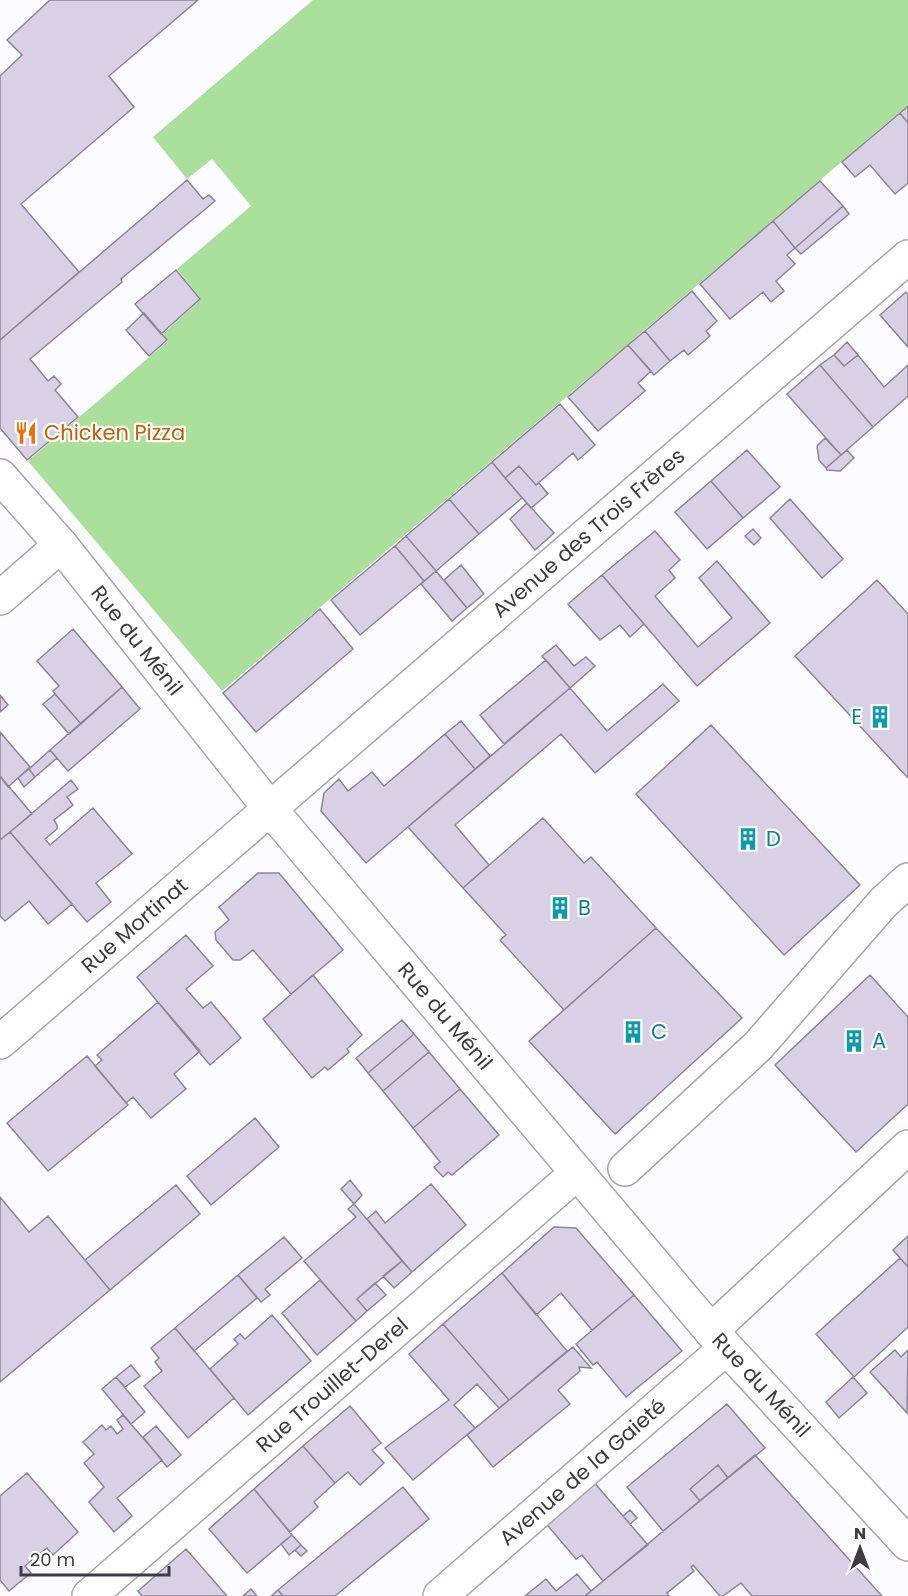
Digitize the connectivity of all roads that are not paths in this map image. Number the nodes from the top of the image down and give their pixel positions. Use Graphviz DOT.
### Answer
graph roads {
  1 [pos="908,257"];
  2 [pos="0,476"];
  3 [pos="61,545"];
  4 [pos="0,598"];
  5 [pos="271,810"];
  6 [pos="908,880"];
  7 [pos="0,1042"];
  8 [pos="908,1148"];
  9 [pos="625,1169"];
  10 [pos="577,1173"];
  11 [pos="718,1339"];
  12 [pos="908,1544"];
  13 [pos="89,1596"];
  14 [pos="440,1596"];
  1 -- 5 [label="street, Avenue des Trois Frères"];
  2 -- 3 [label="street, Rue du Ménil"];
  3 -- 4 [label="street"];
  3 -- 5 [label="street, Rue du Ménil"];
  5 -- 7 [label="street, Rue Mortinat"];
  5 -- 10 [label="street, Rue du Ménil"];
  6 -- 9 [label="street"];
  8 -- 11 [label="street, Avenue de la Gaieté"];
  10 -- 11 [label="street, Rue du Ménil"];
  10 -- 13 [label="street, Rue Trouillet-Derel"];
  11 -- 12 [label="street, Rue du Ménil"];
  11 -- 14 [label="street, Avenue de la Gaieté"];
}
